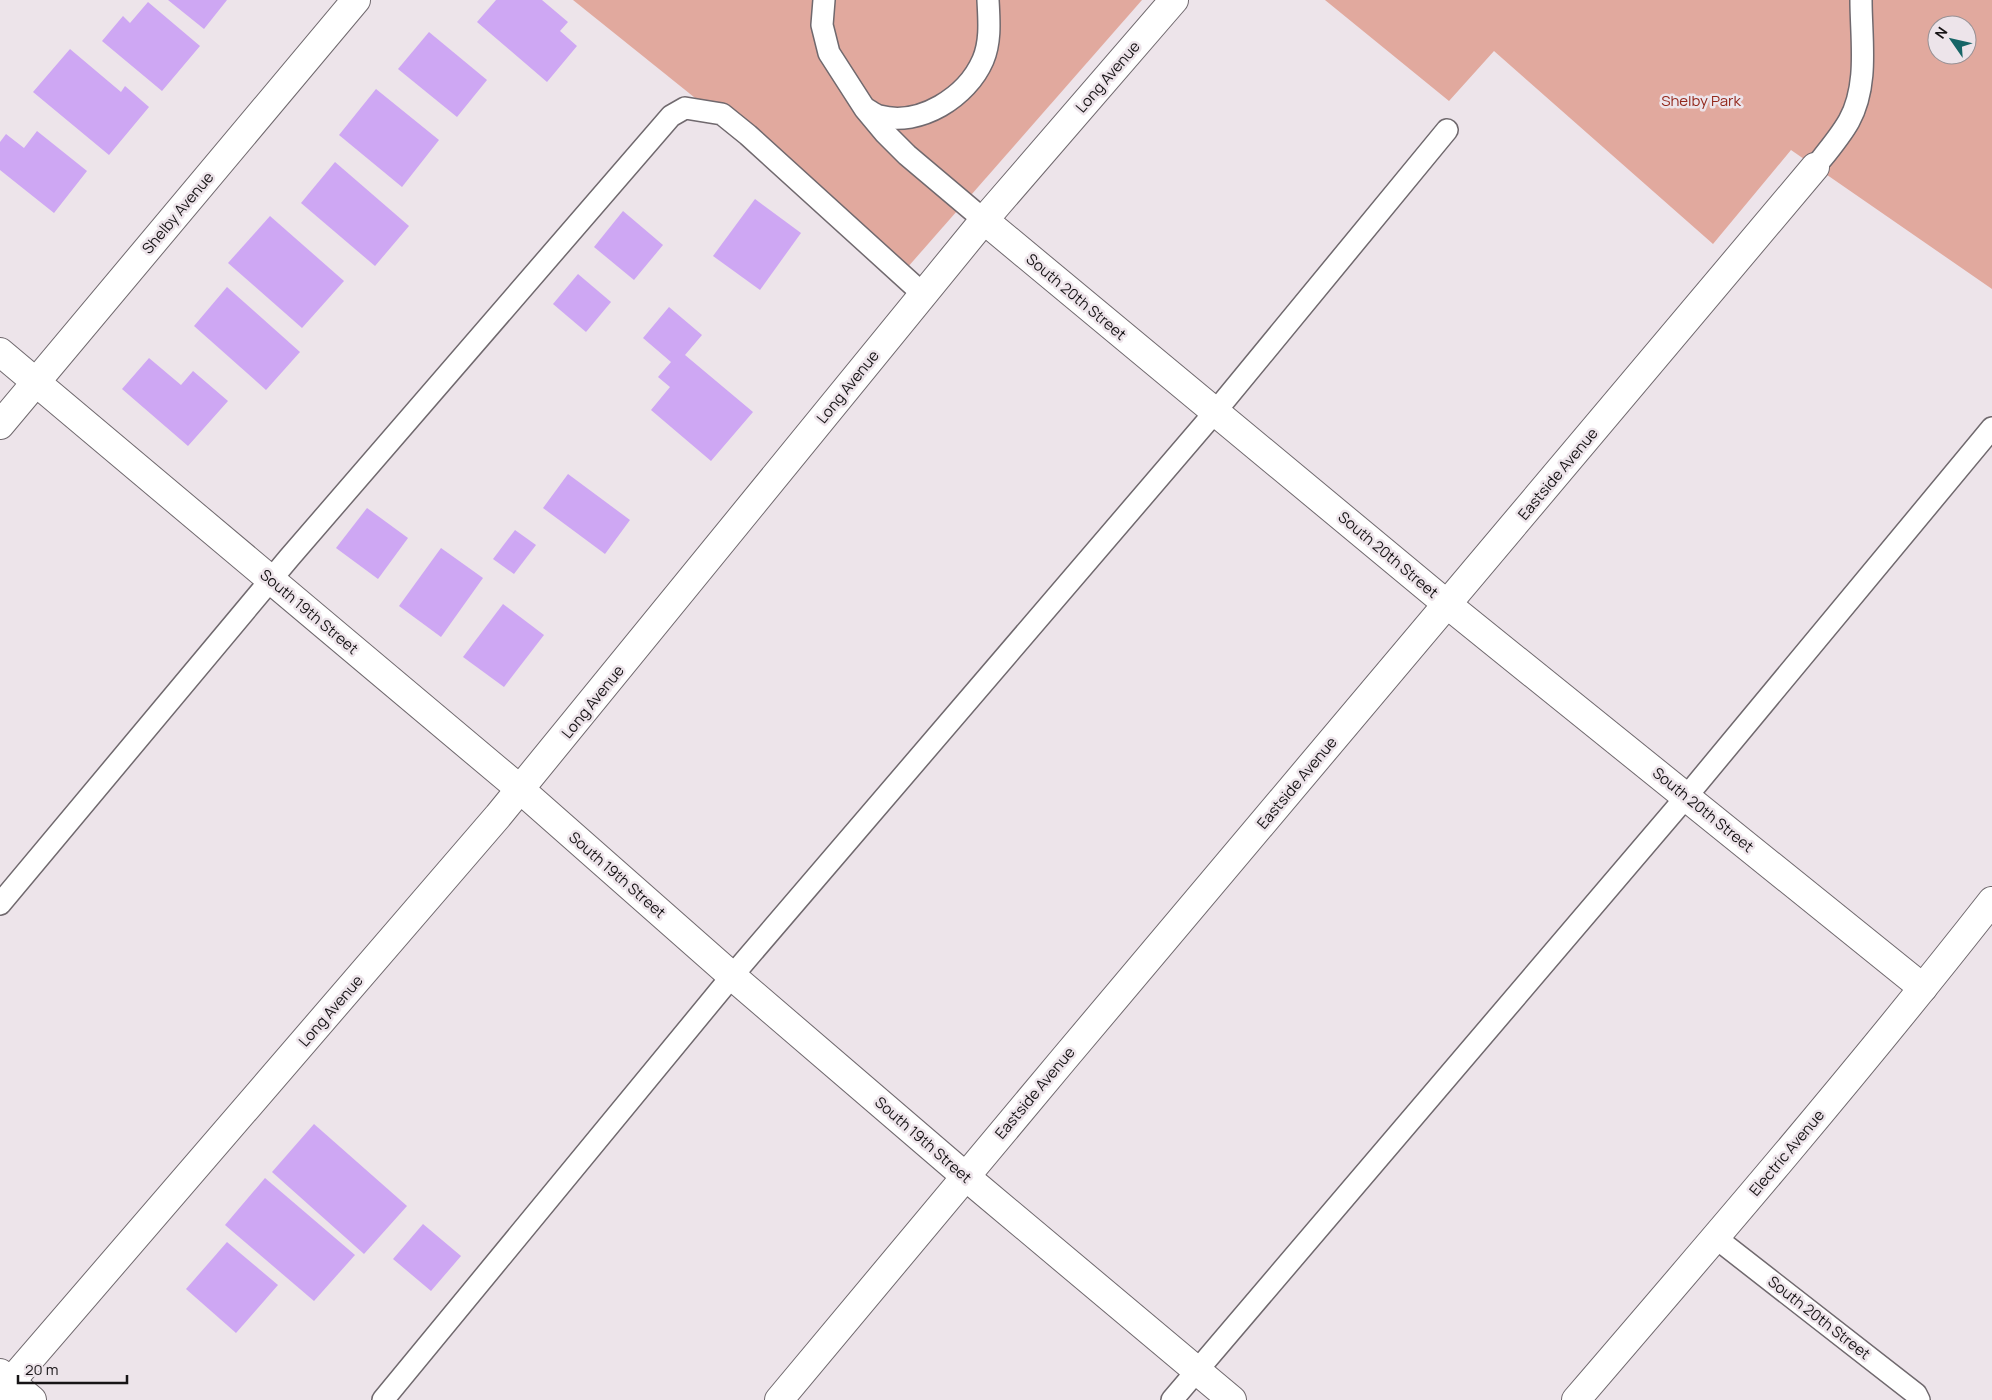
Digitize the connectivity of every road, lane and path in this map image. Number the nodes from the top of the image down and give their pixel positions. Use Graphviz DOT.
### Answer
graph roads {
  1 [pos="356,0"];
  2 [pos="824,0"];
  3 [pos="988,0"];
  4 [pos="1174,0"];
  5 [pos="1861,0"];
  6 [pos="866,109"];
  7 [pos="1446,130"];
  8 [pos="1815,167"];
  9 [pos="984,220"];
  10 [pos="923,294"];
  11 [pos="0,352"];
  12 [pos="36,383"];
  13 [pos="1215,412"];
  14 [pos="0,425"];
  15 [pos="1992,428"];
  16 [pos="271,580"];
  17 [pos="1448,605"];
  18 [pos="521,790"];
  19 [pos="1686,797"];
  20 [pos="1992,901"];
  21 [pos="0,904"];
  22 [pos="732,976"];
  23 [pos="1924,988"];
  24 [pos="965,1176"];
  25 [pos="1716,1238"];
  26 [pos="1197,1370"];
  27 [pos="4,1383"];
  28 [pos="32,1400"];
  29 [pos="383,1400"];
  30 [pos="779,1400"];
  31 [pos="1172,1400"];
  32 [pos="1232,1400"];
  33 [pos="1576,1400"];
  34 [pos="1919,1400"];
  1 -- 12 [label="street, Shelby Avenue"];
  2 -- 6 [label="lane, South 20th Street"];
  3 -- 6 [label="lane"];
  4 -- 9 [label="street, Long Avenue"];
  5 -- 8 [label="lane"];
  6 -- 9 [label="lane, South 20th Street"];
  7 -- 13 [label="lane"];
  8 -- 17 [label="street, Eastside Avenue"];
  9 -- 10 [label="street, Long Avenue"];
  9 -- 13 [label="street, South 20th Street"];
  10 -- 16 [label="lane"];
  10 -- 18 [label="street, Long Avenue"];
  11 -- 12 [label="street, South 19th Street"];
  12 -- 14 [label="street, Shelby Avenue"];
  12 -- 16 [label="street, South 19th Street"];
  13 -- 17 [label="street, South 20th Street"];
  13 -- 22 [label="lane"];
  15 -- 19 [label="lane"];
  16 -- 18 [label="street, South 19th Street"];
  16 -- 21 [label="lane"];
  17 -- 19 [label="street, South 20th Street"];
  17 -- 24 [label="street, Eastside Avenue"];
  18 -- 22 [label="street, South 19th Street"];
  18 -- 27 [label="street, Long Avenue"];
  19 -- 23 [label="street, South 20th Street"];
  19 -- 26 [label="lane"];
  20 -- 23 [label="street, Electric Avenue"];
  22 -- 24 [label="street, South 19th Street"];
  22 -- 29 [label="lane"];
  23 -- 25 [label="street, Electric Avenue"];
  24 -- 26 [label="street, South 19th Street"];
  24 -- 30 [label="street, Eastside Avenue"];
  25 -- 33 [label="street, Electric Avenue"];
  25 -- 34 [label="lane, South 20th Street"];
  26 -- 31 [label="lane"];
  26 -- 32 [label="street, South 19th Street"];
  27 -- 28 [label="street"];
}
